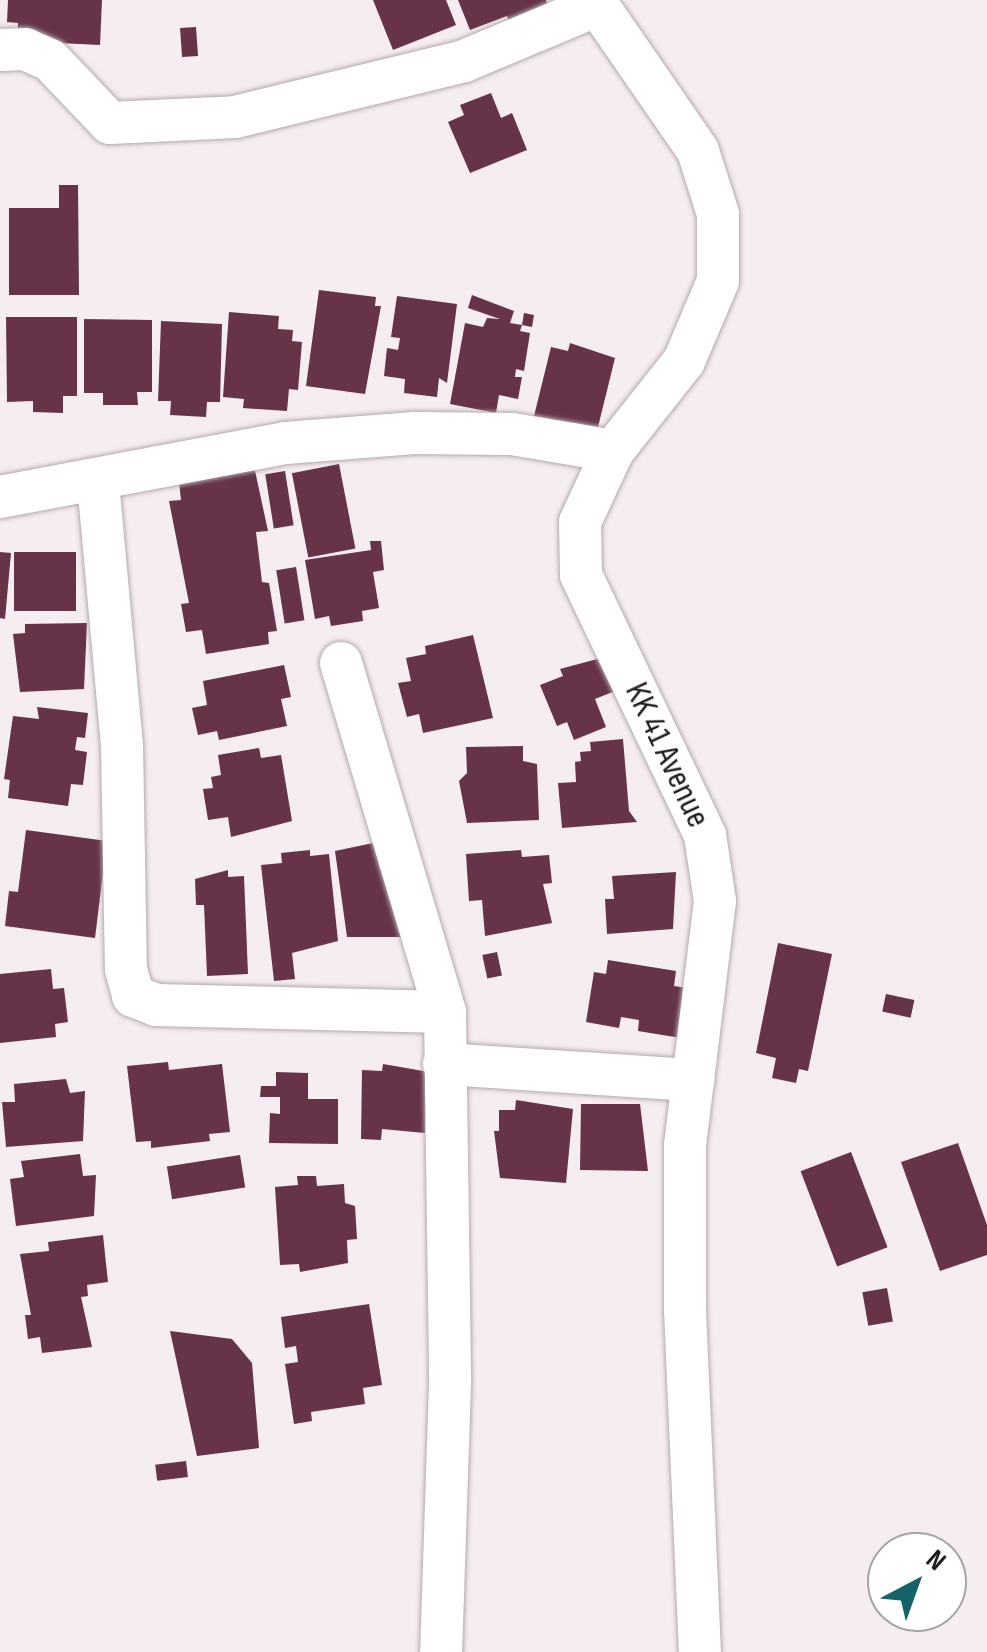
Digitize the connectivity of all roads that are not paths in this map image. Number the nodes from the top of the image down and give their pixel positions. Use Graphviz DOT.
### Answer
graph roads {
  1 [pos="596,2"];
  2 [pos="0,50"];
  3 [pos="613,452"];
  4 [pos="98,482"];
  5 [pos="0,497"];
  6 [pos="341,663"];
  7 [pos="446,1012"];
  8 [pos="444,1064"];
  9 [pos="693,1080"];
  10 [pos="442,1652"];
  11 [pos="700,1652"];
  1 -- 2 [label="street"];
  1 -- 3 [label="street, KK 41 Avenue"];
  3 -- 4 [label="street"];
  3 -- 9 [label="street, KK 41 Avenue"];
  4 -- 5 [label="street"];
  4 -- 7 [label="street"];
  6 -- 7 [label="street"];
  7 -- 8 [label="street"];
  8 -- 9 [label="street"];
  8 -- 10 [label="street"];
  9 -- 11 [label="street, KK 41 Avenue"];
}
